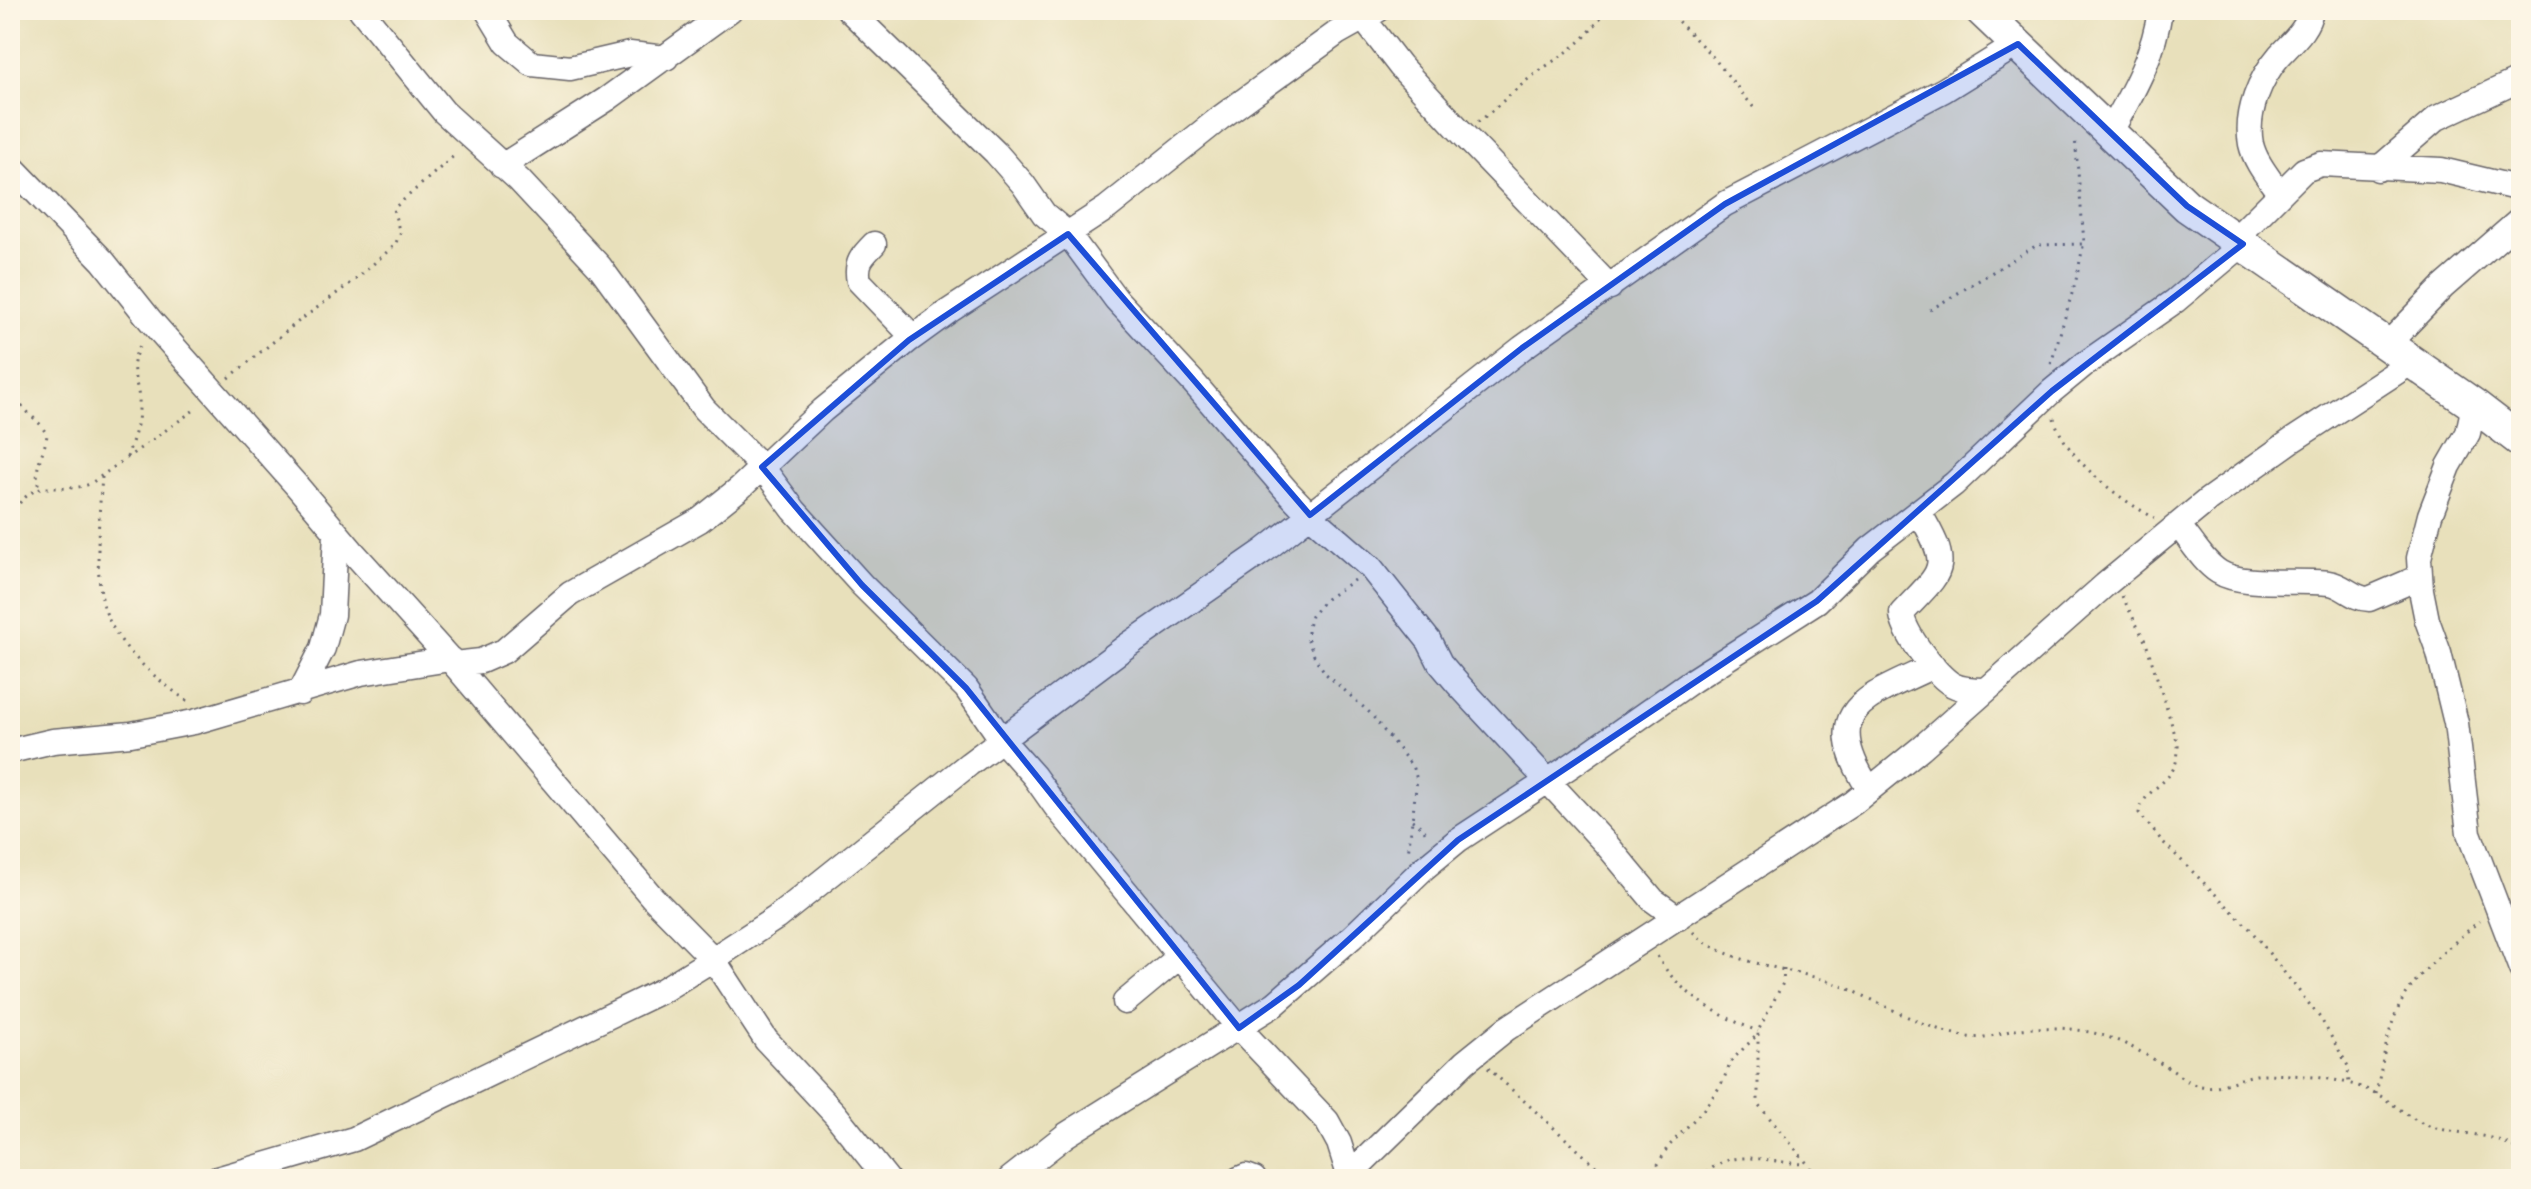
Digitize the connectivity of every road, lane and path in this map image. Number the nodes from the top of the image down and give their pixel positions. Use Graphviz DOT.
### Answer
graph roads {
  1 [pos="361,10"];
  2 [pos="487,10"];
  3 [pos="730,10"];
  4 [pos="849,10"];
  5 [pos="1667,10"];
  6 [pos="1981,10"];
  7 [pos="2160,10"];
  8 [pos="2311,10"];
  9 [pos="1364,13"];
  10 [pos="1601,17"];
  11 [pos="2018,44"];
  12 [pos="666,58"];
  13 [pos="2521,79"];
  14 [pos="1754,108"];
  15 [pos="2074,126"];
  16 [pos="2110,133"];
  17 [pos="1463,134"];
  18 [pos="473,140"];
  19 [pos="10,165"];
  20 [pos="502,166"];
  21 [pos="2378,169"];
  22 [pos="2521,189"];
  23 [pos="2279,193"];
  24 [pos="2521,219"];
  25 [pos="1068,234"];
  26 [pos="2239,242"];
  27 [pos="874,244"];
  28 [pos="2084,244"];
  29 [pos="1610,287"];
  30 [pos="1930,310"];
  31 [pos="155,326"];
  32 [pos="913,337"];
  33 [pos="2400,353"];
  34 [pos="2051,365"];
  35 [pos="2052,391"];
  36 [pos="215,393"];
  37 [pos="10,395"];
  38 [pos="2474,405"];
  39 [pos="2521,441"];
  40 [pos="127,457"];
  41 [pos="762,467"];
  42 [pos="102,477"];
  43 [pos="39,488"];
  44 [pos="1919,512"];
  45 [pos="1310,515"];
  46 [pos="10,516"];
  47 [pos="2176,527"];
  48 [pos="336,533"];
  49 [pos="1371,568"];
  50 [pos="2420,577"];
  51 [pos="2112,579"];
  52 [pos="452,662"];
  53 [pos="1933,666"];
  54 [pos="1985,690"];
  55 [pos="300,693"];
  56 [pos="214,717"];
  57 [pos="1002,740"];
  58 [pos="10,751"];
  59 [pos="1548,781"];
  60 [pos="1869,789"];
  61 [pos="1410,881"];
  62 [pos="2497,906"];
  63 [pos="1680,917"];
  64 [pos="1649,938"];
  65 [pos="1179,957"];
  66 [pos="713,959"];
  67 [pos="1784,968"];
  68 [pos="2521,969"];
  69 [pos="1125,1002"];
  70 [pos="1239,1028"];
  71 [pos="1758,1032"];
  72 [pos="1473,1056"];
  73 [pos="2349,1085"];
  74 [pos="2376,1094"];
  75 [pos="2521,1152"];
  76 [pos="1806,1164"];
  77 [pos="1347,1177"];
  78 [pos="217,1179"];
  79 [pos="887,1179"];
  80 [pos="1010,1179"];
  81 [pos="1239,1179"];
  82 [pos="1254,1179"];
  83 [pos="1610,1179"];
  84 [pos="1650,1179"];
  85 [pos="1701,1179"];
  86 [pos="1820,1179"];
  1 -- 18 [label="street"];
  2 -- 12 [label="street"];
  3 -- 12 [label="street"];
  4 -- 25 [label="street"];
  5 -- 14 [label="path"];
  6 -- 11 [label="street"];
  7 -- 16 [label="street"];
  8 -- 23 [label="street"];
  9 -- 17 [label="street"];
  9 -- 25 [label="street"];
  10 -- 17 [label="path"];
  11 -- 16 [label="street"];
  11 -- 29 [label="street"];
  12 -- 20 [label="street"];
  13 -- 21 [label="street"];
  15 -- 28 [label="path"];
  16 -- 26 [label="street"];
  17 -- 29 [label="street"];
  18 -- 20 [label="street"];
  18 -- 36 [label="path"];
  19 -- 31 [label="street"];
  20 -- 41 [label="street"];
  21 -- 22 [label="street"];
  21 -- 23 [label="street"];
  23 -- 26 [label="street"];
  24 -- 33 [label="street"];
  25 -- 32 [label="street"];
  25 -- 45 [label="street"];
  26 -- 33 [label="street"];
  26 -- 35 [label="street"];
  27 -- 32 [label="street"];
  28 -- 30 [label="path"];
  28 -- 34 [label="path"];
  29 -- 45 [label="street"];
  31 -- 36 [label="street"];
  31 -- 40 [label="path"];
  32 -- 41 [label="street"];
  33 -- 38 [label="street"];
  33 -- 47 [label="street"];
  35 -- 44 [label="street"];
  35 -- 47 [label="path"];
  36 -- 40 [label="path"];
  36 -- 48 [label="street"];
  37 -- 43 [label="path"];
  38 -- 39 [label="street"];
  38 -- 50 [label="street"];
  40 -- 42 [label="path"];
  41 -- 52 [label="street"];
  41 -- 57 [label="street"];
  42 -- 43 [label="path"];
  42 -- 56 [label="path"];
  43 -- 46 [label="path"];
  44 -- 53 [label="street"];
  44 -- 59 [label="street"];
  45 -- 49 [label="street"];
  45 -- 57 [label="street"];
  47 -- 50 [label="street"];
  47 -- 51 [label="street"];
  48 -- 52 [label="street"];
  48 -- 55 [label="street"];
  49 -- 59 [label="street"];
  49 -- 61 [label="path"];
  50 -- 62 [label="street"];
  51 -- 54 [label="street"];
  51 -- 73 [label="path"];
  52 -- 55 [label="street"];
  52 -- 66 [label="street"];
  53 -- 54 [label="street"];
  53 -- 60 [label="street"];
  54 -- 60 [label="street"];
  55 -- 56 [label="street"];
  56 -- 58 [label="street"];
  57 -- 65 [label="street"];
  57 -- 66 [label="street"];
  59 -- 61 [label="street"];
  59 -- 63 [label="street"];
  60 -- 63 [label="street"];
  61 -- 70 [label="street"];
  62 -- 68 [label="street"];
  62 -- 74 [label="path"];
  63 -- 64 [label="street"];
  63 -- 67 [label="path"];
  64 -- 71 [label="path"];
  64 -- 72 [label="street"];
  65 -- 69 [label="street"];
  65 -- 70 [label="street"];
  66 -- 78 [label="street"];
  66 -- 79 [label="street"];
  67 -- 71 [label="path"];
  67 -- 73 [label="path"];
  70 -- 77 [label="street"];
  70 -- 80 [label="street"];
  71 -- 76 [label="path"];
  71 -- 84 [label="path"];
  72 -- 77 [label="street"];
  72 -- 83 [label="path"];
  73 -- 74 [label="path"];
  74 -- 75 [label="path"];
  76 -- 85 [label="path"];
  76 -- 86 [label="path"];
  81 -- 82 [label="street"];
}
